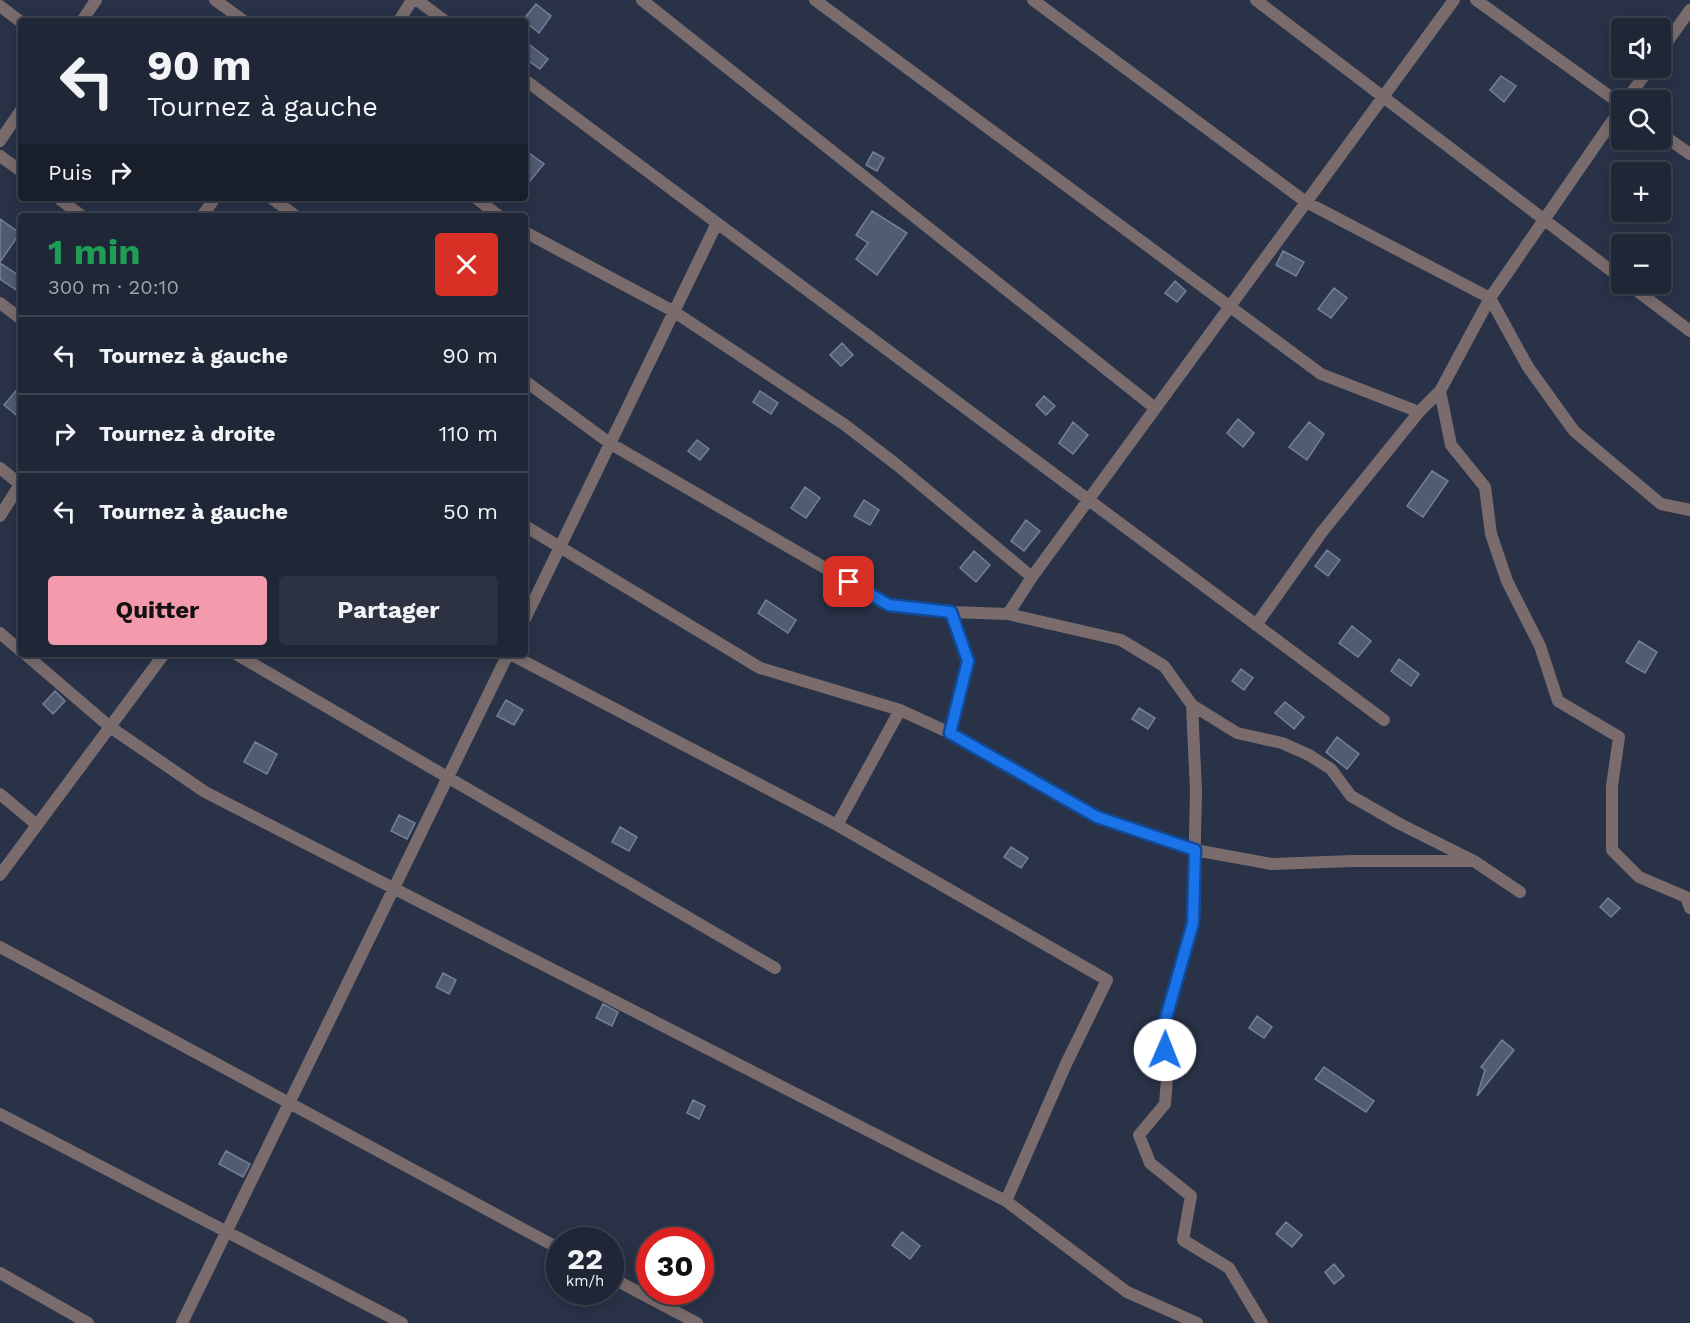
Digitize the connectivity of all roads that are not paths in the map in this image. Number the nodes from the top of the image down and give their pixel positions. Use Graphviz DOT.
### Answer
graph roads {
  1 [pos="96,0"];
  2 [pos="215,0"];
  3 [pos="412,0"];
  4 [pos="417,0"];
  5 [pos="642,0"];
  6 [pos="815,0"];
  7 [pos="1033,0"];
  8 [pos="1256,0"];
  9 [pos="1454,0"];
  10 [pos="1476,0"];
  11 [pos="0,6"];
  12 [pos="1690,10"];
  13 [pos="84,18"];
  14 [pos="240,18"];
  15 [pos="401,18"];
  16 [pos="441,18"];
  17 [pos="18,20"];
  18 [pos="1671,37"];
  19 [pos="528,82"];
  20 [pos="1383,97"];
  21 [pos="1611,98"];
  22 [pos="18,114"];
  23 [pos="1611,122"];
  24 [pos="0,141"];
  25 [pos="1671,141"];
  26 [pos="1690,154"];
  27 [pos="0,156"];
  28 [pos="18,169"];
  29 [pos="62,201"];
  30 [pos="275,201"];
  31 [pos="479,201"];
  32 [pos="1306,202"];
  33 [pos="78,213"];
  34 [pos="292,213"];
  35 [pos="493,213"];
  36 [pos="1543,219"];
  37 [pos="717,223"];
  38 [pos="528,234"];
  39 [pos="1611,271"];
  40 [pos="1641,294"];
  41 [pos="1490,298"];
  42 [pos="0,303"];
  43 [pos="1229,307"];
  44 [pos="673,311"];
  45 [pos="18,318"];
  46 [pos="1690,331"];
  47 [pos="528,383"];
  48 [pos="1440,391"];
  49 [pos="1155,408"];
  50 [pos="1419,412"];
  51 [pos="611,444"];
  52 [pos="0,468"];
  53 [pos="18,482"];
  54 [pos="18,489"];
  55 [pos="1088,500"];
  56 [pos="1690,510"];
  57 [pos="0,516"];
  58 [pos="528,528"];
  59 [pos="560,547"];
  60 [pos="1032,577"];
  61 [pos="951,612"];
  62 [pos="528,613"];
  63 [pos="1008,614"];
  64 [pos="1256,625"];
  65 [pos="0,633"];
  66 [pos="18,648"];
  67 [pos="29,657"];
  68 [pos="162,657"];
  69 [pos="241,657"];
  70 [pos="508,657"];
  71 [pos="515,657"];
  72 [pos="1192,705"];
  73 [pos="900,710"];
  74 [pos="1384,720"];
  75 [pos="111,727"];
  76 [pos="950,733"];
  77 [pos="448,777"];
  78 [pos="0,794"];
  79 [pos="37,825"];
  80 [pos="837,825"];
  81 [pos="1195,850"];
  82 [pos="1474,861"];
  83 [pos="0,876"];
  84 [pos="393,889"];
  85 [pos="1520,892"];
  86 [pos="1690,908"];
  87 [pos="0,947"];
  88 [pos="775,968"];
  89 [pos="289,1104"];
  90 [pos="0,1114"];
  91 [pos="1006,1201"];
  92 [pos="226,1232"];
  93 [pos="546,1242"];
  94 [pos="0,1273"];
  95 [pos="624,1284"];
  96 [pos="88,1323"];
  97 [pos="182,1323"];
  98 [pos="402,1323"];
  99 [pos="697,1323"];
  100 [pos="1197,1323"];
  101 [pos="1262,1323"];
  1 -- 13 [label="street"];
  2 -- 14 [label="street"];
  3 -- 15 [label="street"];
  4 -- 16 [label="street"];
  5 -- 49 [label="street"];
  6 -- 43 [label="street"];
  7 -- 32 [label="street"];
  8 -- 20 [label="street"];
  9 -- 20 [label="street"];
  10 -- 21 [label="street"];
  11 -- 17 [label="street"];
  12 -- 18 [label="street"];
  19 -- 37 [label="street"];
  20 -- 32 [label="street"];
  20 -- 36 [label="street"];
  22 -- 24 [label="street"];
  23 -- 36 [label="street"];
  25 -- 26 [label="street"];
  27 -- 28 [label="street"];
  29 -- 33 [label="street"];
  30 -- 34 [label="street"];
  31 -- 35 [label="street"];
  32 -- 41 [label="street"];
  32 -- 43 [label="street"];
  36 -- 39 [label="street"];
  36 -- 41 [label="street"];
  37 -- 44 [label="street"];
  37 -- 55 [label="street"];
  38 -- 44 [label="street"];
  40 -- 46 [label="street"];
  41 -- 48 [label="street"];
  41 -- 56 [label="street"];
  42 -- 45 [label="street"];
  43 -- 49 [label="street"];
  43 -- 50 [label="street"];
  44 -- 51 [label="street"];
  44 -- 60 [label="street"];
  47 -- 51 [label="street"];
  48 -- 50 [label="street"];
  48 -- 86 [label="street"];
  49 -- 55 [label="street"];
  50 -- 64 [label="street"];
  51 -- 59 [label="street"];
  51 -- 61 [label="street"];
  52 -- 53 [label="street"];
  54 -- 57 [label="street"];
  55 -- 60 [label="street"];
  55 -- 64 [label="street"];
  58 -- 59 [label="street"];
  59 -- 62 [label="street"];
  59 -- 73 [label="street"];
  60 -- 63 [label="street"];
  61 -- 63 [label="street"];
  61 -- 76 [label="street"];
  63 -- 72 [label="street"];
  64 -- 74 [label="street"];
  65 -- 66 [label="street"];
  67 -- 75 [label="street"];
  68 -- 75 [label="street"];
  69 -- 77 [label="street"];
  70 -- 77 [label="street"];
  71 -- 80 [label="street"];
  72 -- 81 [label="street"];
  72 -- 82 [label="street"];
  73 -- 76 [label="street"];
  73 -- 80 [label="street"];
  75 -- 79 [label="street"];
  75 -- 84 [label="street"];
  76 -- 81 [label="street"];
  77 -- 84 [label="street"];
  77 -- 88 [label="street"];
  78 -- 79 [label="street"];
  79 -- 83 [label="street"];
  80 -- 91 [label="street"];
  81 -- 82 [label="street"];
  81 -- 101 [label="street"];
  82 -- 85 [label="street"];
  84 -- 89 [label="street"];
  84 -- 91 [label="street"];
  87 -- 89 [label="street"];
  89 -- 92 [label="street"];
  89 -- 93 [label="street"];
  90 -- 92 [label="street"];
  91 -- 100 [label="street"];
  92 -- 97 [label="street"];
  92 -- 98 [label="street"];
  94 -- 96 [label="street"];
  95 -- 99 [label="street"];
}
